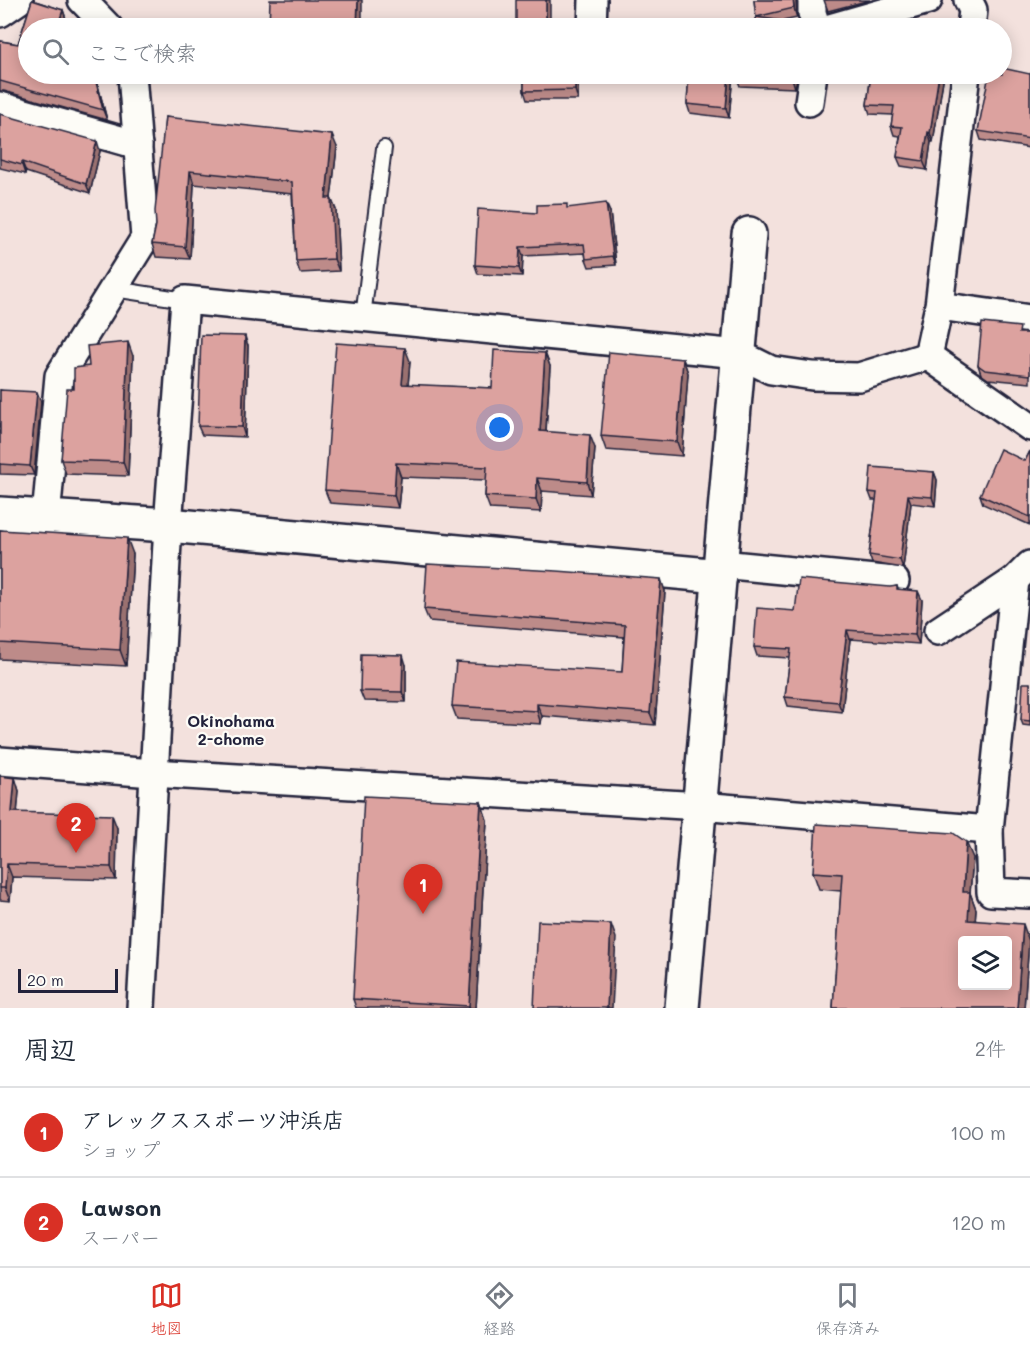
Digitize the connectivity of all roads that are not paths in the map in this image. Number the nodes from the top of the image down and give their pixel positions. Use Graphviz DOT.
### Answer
graph roads {
  1 [pos="19,0"];
  2 [pos="82,0"];
  3 [pos="593,0"];
  4 [pos="812,0"];
  5 [pos="927,0"];
  6 [pos="968,0"];
  7 [pos="0,13"];
  8 [pos="99,18"];
  9 [pos="592,18"];
  10 [pos="814,18"];
  11 [pos="865,18"];
  12 [pos="972,18"];
  13 [pos="133,84"];
  14 [pos="812,84"];
  15 [pos="965,84"];
  16 [pos="809,102"];
  17 [pos="0,106"];
  18 [pos="138,145"];
  19 [pos="384,148"];
  20 [pos="749,234"];
  21 [pos="114,289"];
  22 [pos="184,300"];
  23 [pos="939,306"];
  24 [pos="363,317"];
  25 [pos="1030,319"];
  26 [pos="739,354"];
  27 [pos="928,356"];
  28 [pos="1030,427"];
  29 [pos="0,514"];
  30 [pos="46,517"];
  31 [pos="168,525"];
  32 [pos="720,570"];
  33 [pos="1022,573"];
  34 [pos="895,581"];
  35 [pos="938,631"];
  36 [pos="0,761"];
  37 [pos="153,773"];
  38 [pos="700,806"];
  39 [pos="989,830"];
  40 [pos="1030,894"];
  41 [pos="141,1008"];
  42 [pos="682,1008"];
  1 -- 7 [label="street"];
  2 -- 8 [label="street"];
  3 -- 9 [label="street"];
  4 -- 10 [label="street"];
  5 -- 11 [label="street"];
  6 -- 12 [label="street"];
  13 -- 18 [label="street"];
  14 -- 16 [label="street"];
  15 -- 23 [label="street"];
  17 -- 18 [label="street"];
  18 -- 21 [label="street"];
  19 -- 24 [label="lane"];
  20 -- 26 [label="street"];
  21 -- 22 [label="lane"];
  21 -- 30 [label="street"];
  22 -- 24 [label="street"];
  22 -- 31 [label="street"];
  23 -- 25 [label="street"];
  23 -- 27 [label="street"];
  24 -- 26 [label="street"];
  26 -- 27 [label="street"];
  26 -- 32 [label="street"];
  27 -- 28 [label="street"];
  29 -- 30 [label="street"];
  30 -- 31 [label="street"];
  31 -- 32 [label="street"];
  31 -- 37 [label="street"];
  32 -- 34 [label="street"];
  32 -- 38 [label="street"];
  33 -- 35 [label="street"];
  33 -- 39 [label="street"];
  36 -- 37 [label="street"];
  37 -- 38 [label="street"];
  37 -- 41 [label="street"];
  38 -- 39 [label="street"];
  38 -- 42 [label="street"];
  39 -- 40 [label="street"];
}
